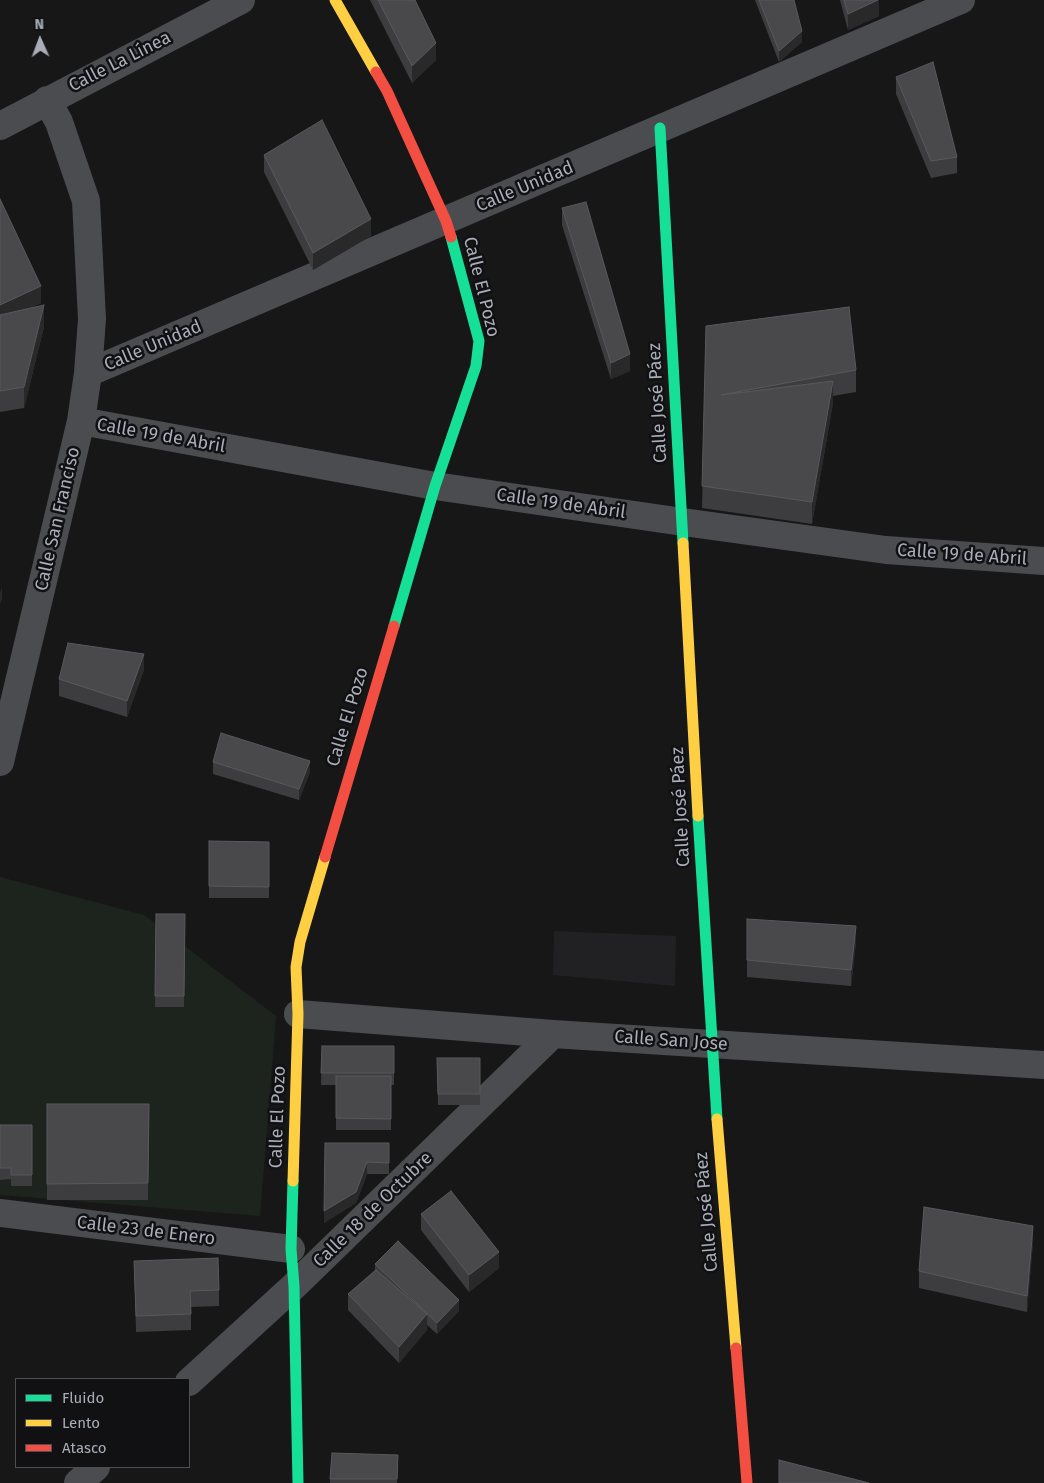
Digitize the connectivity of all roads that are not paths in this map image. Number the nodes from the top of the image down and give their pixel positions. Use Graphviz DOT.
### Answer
graph roads {
  1 [pos="241,0"];
  2 [pos="335,0"];
  3 [pos="961,0"];
  4 [pos="47,100"];
  5 [pos="0,126"];
  6 [pos="660,128"];
  7 [pos="446,222"];
  8 [pos="88,373"];
  9 [pos="81,421"];
  10 [pos="435,486"];
  11 [pos="683,522"];
  12 [pos="1044,561"];
  13 [pos="0,762"];
  14 [pos="298,1014"];
  15 [pos="553,1034"];
  16 [pos="711,1044"];
  17 [pos="1044,1065"];
  18 [pos="0,1213"];
  19 [pos="291,1249"];
  20 [pos="294,1286"];
  21 [pos="190,1381"];
  22 [pos="95,1468"];
  23 [pos="78,1483"];
  24 [pos="298,1483"];
  25 [pos="747,1483"];
  1 -- 4 [label="street, Calle La Línea"];
  2 -- 7 [label="street, Calle El Pozo"];
  3 -- 6 [label="street, Calle Unidad"];
  4 -- 5 [label="street, Calle La Línea"];
  4 -- 8 [label="street, Calle San Franciso"];
  6 -- 7 [label="street, Calle Unidad"];
  6 -- 11 [label="street, Calle José Páez"];
  7 -- 8 [label="street, Calle Unidad"];
  7 -- 10 [label="street, Calle El Pozo"];
  8 -- 9 [label="street, Calle San Franciso"];
  9 -- 10 [label="street, Calle 19 de Abril"];
  9 -- 13 [label="street, Calle San Franciso"];
  10 -- 11 [label="street, Calle 19 de Abril"];
  10 -- 14 [label="street, Calle El Pozo"];
  11 -- 12 [label="street, Calle 19 de Abril"];
  11 -- 16 [label="street, Calle José Páez"];
  14 -- 15 [label="street, Calle San Jose"];
  14 -- 19 [label="street, Calle El Pozo"];
  15 -- 16 [label="street, Calle San Jose"];
  15 -- 20 [label="street, Calle 18 de Octubre"];
  16 -- 17 [label="street, Calle San Jose"];
  16 -- 25 [label="street, Calle José Páez"];
  18 -- 19 [label="street, Calle 23 de Enero"];
  19 -- 20 [label="street, Calle El Pozo"];
  20 -- 21 [label="street, Calle 18 de Octubre"];
  20 -- 24 [label="street, Calle El Pozo"];
  22 -- 23 [label="street"];
}
